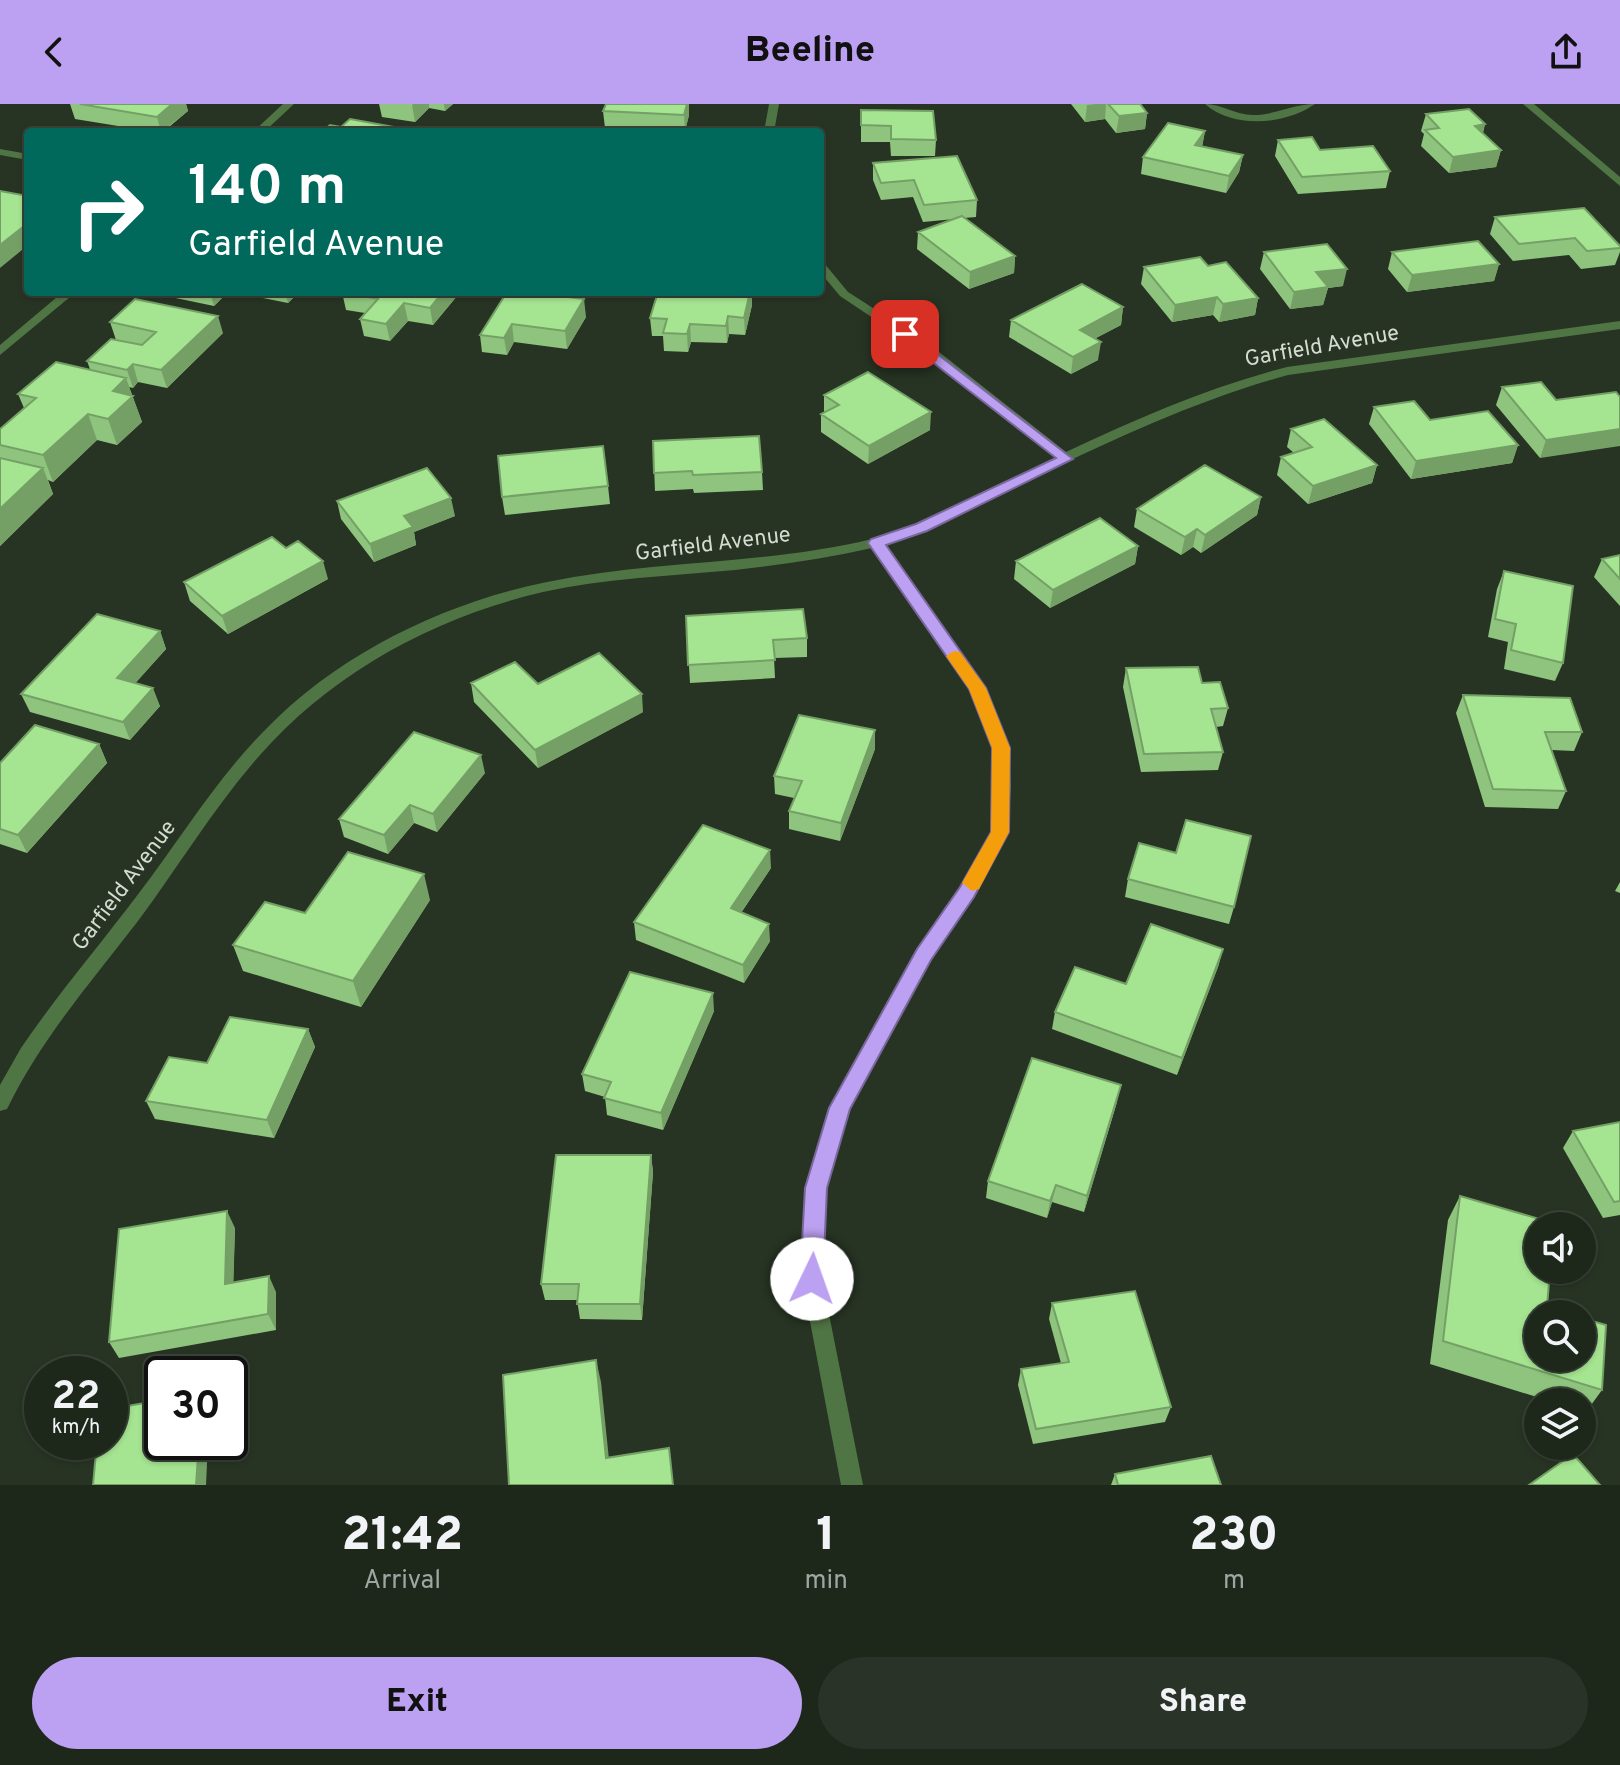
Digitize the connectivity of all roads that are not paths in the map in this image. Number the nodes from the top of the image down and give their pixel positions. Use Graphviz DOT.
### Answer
graph roads {
  1 [pos="289,104"];
  2 [pos="774,104"];
  3 [pos="1210,104"];
  4 [pos="1310,104"];
  5 [pos="1528,104"];
  6 [pos="262,128"];
  7 [pos="770,128"];
  8 [pos="0,152"];
  9 [pos="24,156"];
  10 [pos="1620,183"];
  11 [pos="824,270"];
  12 [pos="65,296"];
  13 [pos="1620,325"];
  14 [pos="0,351"];
  15 [pos="1066,459"];
  16 [pos="876,543"];
  17 [pos="0,1103"];
  18 [pos="852,1485"];
  1 -- 6 [label="street"];
  2 -- 7 [label="street"];
  3 -- 4 [label="street"];
  5 -- 10 [label="street"];
  8 -- 9 [label="street"];
  11 -- 15 [label="street"];
  12 -- 14 [label="street"];
  13 -- 15 [label="street, Garfield Avenue"];
  15 -- 16 [label="street, Garfield Avenue"];
  16 -- 17 [label="street, Garfield Avenue"];
  16 -- 18 [label="street"];
}
